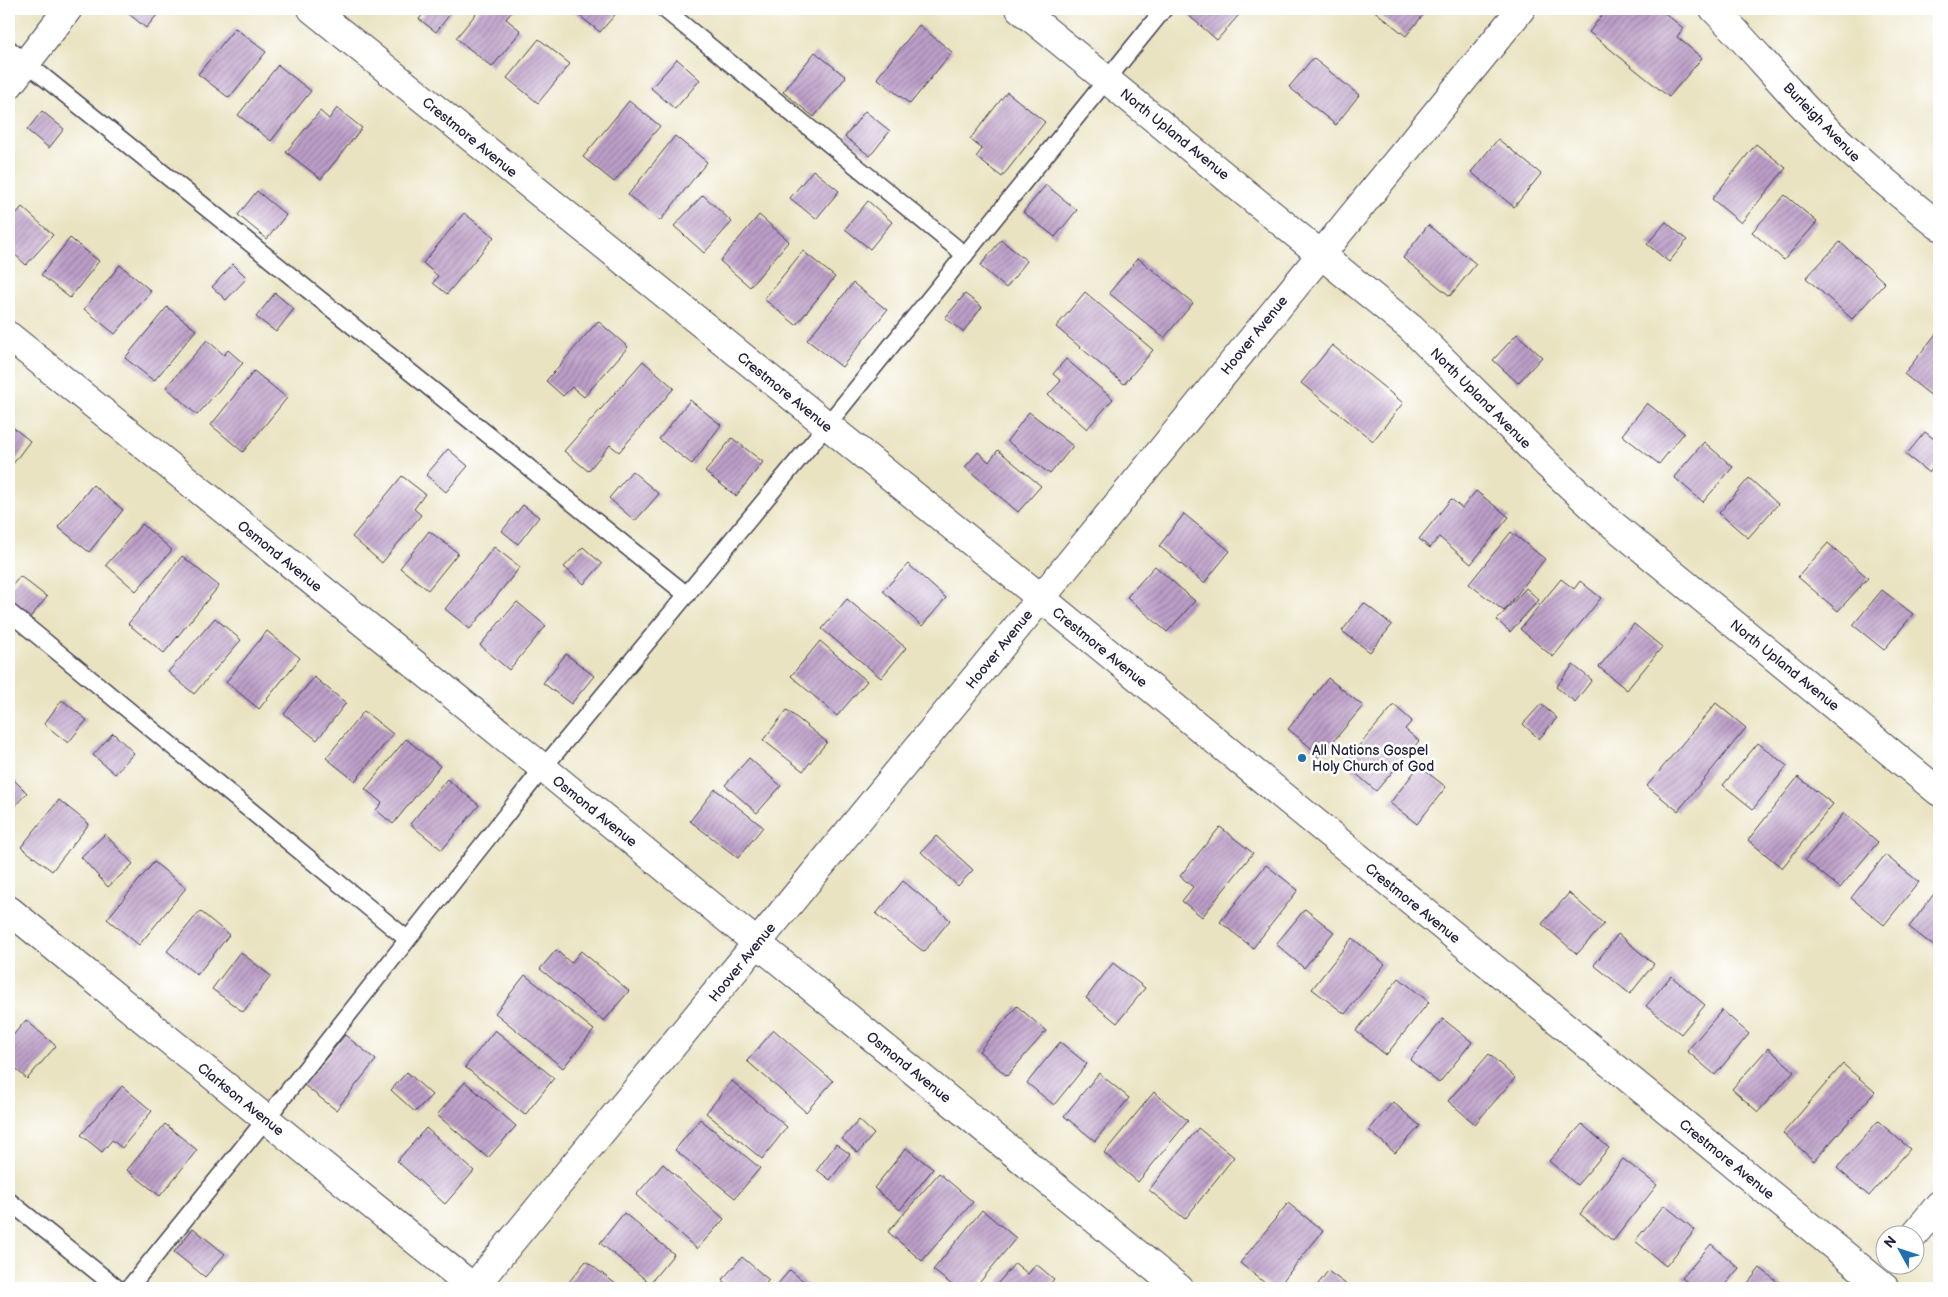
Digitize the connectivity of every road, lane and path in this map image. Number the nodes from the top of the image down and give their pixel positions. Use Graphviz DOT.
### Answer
graph roads {
  1 [pos="68,9"];
  2 [pos="312,9"];
  3 [pos="664,9"];
  4 [pos="1020,9"];
  5 [pos="1164,9"];
  6 [pos="1521,9"];
  7 [pos="1714,9"];
  8 [pos="17,56"];
  9 [pos="1106,79"];
  10 [pos="9,85"];
  11 [pos="1939,226"];
  12 [pos="1321,253"];
  13 [pos="965,255"];
  14 [pos="9,336"];
  15 [pos="827,426"];
  16 [pos="687,594"];
  17 [pos="1041,598"];
  18 [pos="9,612"];
  19 [pos="543,768"];
  20 [pos="1939,792"];
  21 [pos="9,910"];
  22 [pos="407,939"];
  23 [pos="757,943"];
  24 [pos="266,1118"];
  25 [pos="9,1201"];
  26 [pos="1939,1205"];
  27 [pos="1923,1224"];
  28 [pos="1881,1281"];
  29 [pos="117,1288"];
  30 [pos="128,1288"];
  31 [pos="474,1288"];
  32 [pos="1179,1288"];
  1 -- 8 [label="street"];
  2 -- 15 [label="street, Crestmore Avenue"];
  3 -- 13 [label="lane"];
  4 -- 9 [label="street, North Upland Avenue"];
  5 -- 9 [label="lane"];
  6 -- 12 [label="street, Hoover Avenue"];
  7 -- 11 [label="street, Burleigh Avenue"];
  8 -- 10 [label="street"];
  8 -- 16 [label="lane"];
  9 -- 12 [label="street, North Upland Avenue"];
  9 -- 13 [label="lane"];
  12 -- 17 [label="street, Hoover Avenue"];
  12 -- 20 [label="street, North Upland Avenue"];
  13 -- 15 [label="lane"];
  14 -- 19 [label="street, Osmond Avenue"];
  15 -- 16 [label="lane"];
  15 -- 17 [label="street, Crestmore Avenue"];
  16 -- 19 [label="lane"];
  17 -- 23 [label="street, Hoover Avenue"];
  17 -- 28 [label="street, Crestmore Avenue"];
  18 -- 22 [label="lane"];
  19 -- 22 [label="lane"];
  19 -- 23 [label="street, Osmond Avenue"];
  21 -- 24 [label="street, Clarkson Avenue"];
  22 -- 24 [label="lane"];
  23 -- 31 [label="street, Hoover Avenue"];
  23 -- 32 [label="street, Osmond Avenue"];
  24 -- 30 [label="lane"];
  24 -- 31 [label="street, Clarkson Avenue"];
  25 -- 29 [label="lane"];
  26 -- 27 [label="street"];
}
